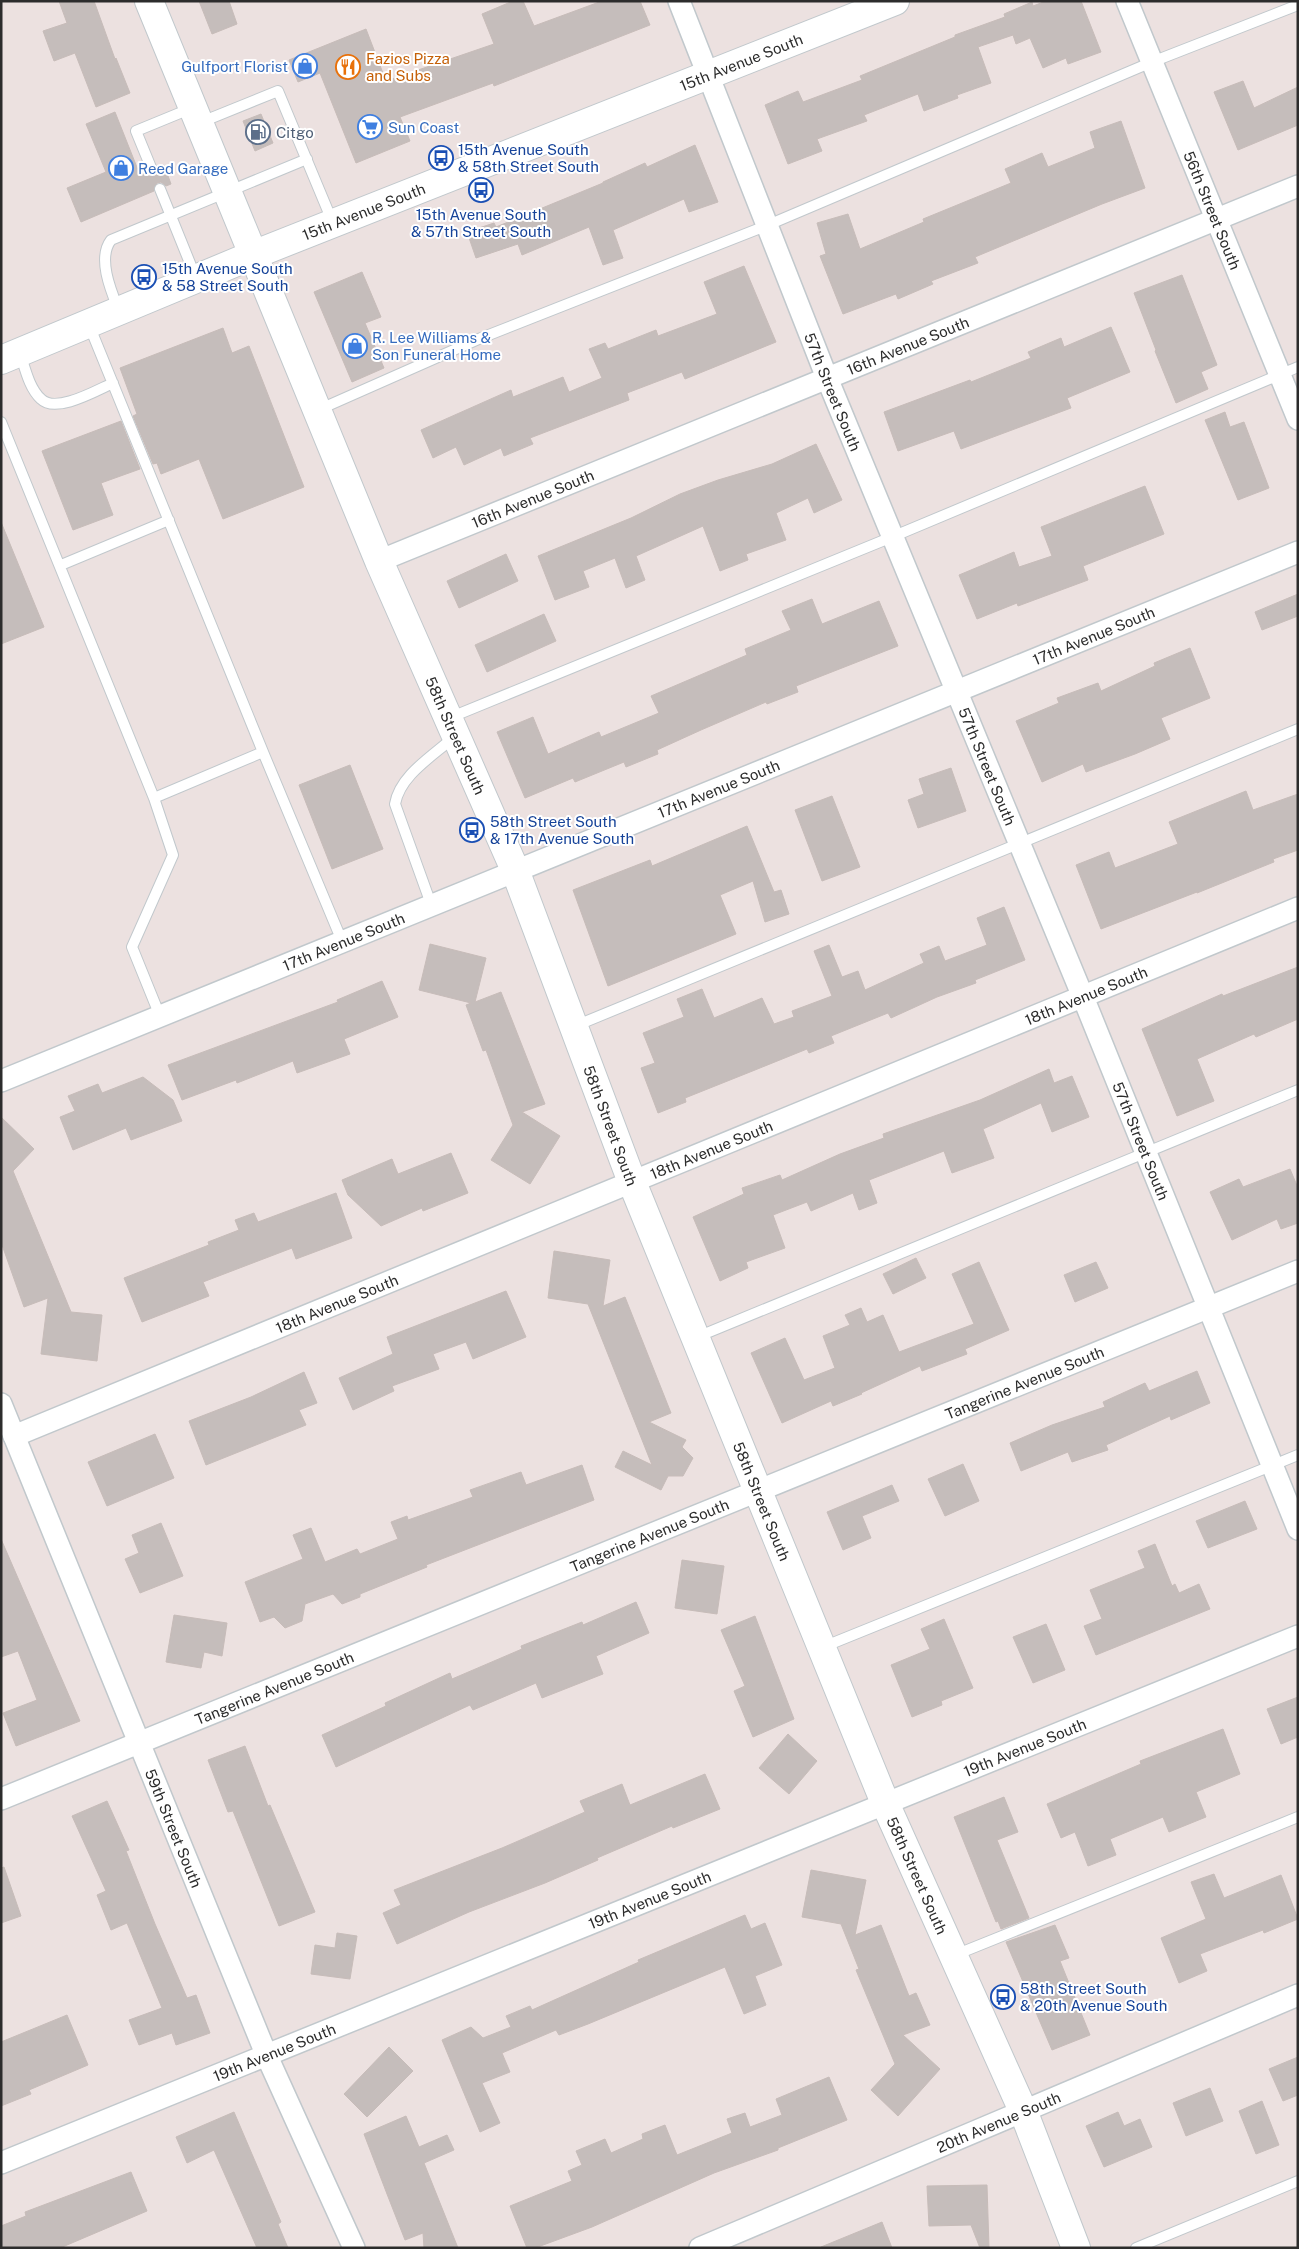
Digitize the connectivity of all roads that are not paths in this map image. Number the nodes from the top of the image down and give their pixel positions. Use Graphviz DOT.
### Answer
graph roads {
  1 [pos="149,1"];
  2 [pos="680,1"];
  3 [pos="895,1"];
  4 [pos="1127,1"];
  5 [pos="1298,5"];
  6 [pos="1152,62"];
  7 [pos="709,75"];
  8 [pos="196,116"];
  9 [pos="307,159"];
  10 [pos="152,170"];
  11 [pos="1298,186"];
  12 [pos="160,189"];
  13 [pos="227,192"];
  14 [pos="171,216"];
  15 [pos="1216,219"];
  16 [pos="333,224"];
  17 [pos="768,225"];
  18 [pos="253,255"];
  19 [pos="197,278"];
  20 [pos="119,311"];
  21 [pos="88,324"];
  22 [pos="10,356"];
  23 [pos="1289,371"];
  24 [pos="827,378"];
  25 [pos="113,383"];
  26 [pos="317,410"];
  27 [pos="1298,419"];
  28 [pos="1,422"];
  29 [pos="169,520"];
  30 [pos="892,537"];
  31 [pos="1298,552"];
  32 [pos="379,561"];
  33 [pos="61,565"];
  34 [pos="955,691"];
  35 [pos="452,727"];
  36 [pos="1298,729"];
  37 [pos="263,752"];
  38 [pos="154,798"];
  39 [pos="1019,843"];
  40 [pos="515,870"];
  41 [pos="431,904"];
  42 [pos="1298,908"];
  43 [pos="342,941"];
  44 [pos="1082,997"];
  45 [pos="160,1016"];
  46 [pos="574,1026"];
  47 [pos="1,1081"];
  48 [pos="1298,1090"];
  49 [pos="1144,1151"];
  50 [pos="632,1182"];
  51 [pos="1298,1271"];
  52 [pos="1208,1307"];
  53 [pos="696,1337"];
  54 [pos="1,1404"];
  55 [pos="14,1436"];
  56 [pos="1298,1456"];
  57 [pos="1272,1466"];
  58 [pos="758,1490"];
  59 [pos="1298,1529"];
  60 [pos="1298,1636"];
  61 [pos="822,1647"];
  62 [pos="140,1743"];
  63 [pos="1,1799"];
  64 [pos="885,1803"];
  65 [pos="1298,1817"];
  66 [pos="953,1956"];
  67 [pos="1298,1995"];
  68 [pos="266,2054"];
  69 [pos="1024,2113"];
  70 [pos="1,2163"];
  71 [pos="1298,2181"];
  72 [pos="354,2248"];
  73 [pos="700,2248"];
  74 [pos="1076,2248"];
  75 [pos="1136,2248"];
  1 -- 8 [label="street, 58th Street South"];
  2 -- 7 [label="street, 57th Street South"];
  3 -- 7 [label="street, 15th Avenue South"];
  4 -- 6 [label="street, 56th Street South"];
  5 -- 6 [label="lane"];
  6 -- 15 [label="street, 56th Street South"];
  6 -- 17 [label="lane"];
  7 -- 16 [label="street, 15th Avenue South"];
  7 -- 17 [label="street, 57th Street South"];
  8 -- 9 [label="lane"];
  8 -- 10 [label="lane"];
  8 -- 13 [label="street, 58th Street South"];
  9 -- 13 [label="lane"];
  9 -- 16 [label="lane"];
  11 -- 15 [label="street, 16th Avenue South"];
  12 -- 14 [label="lane"];
  13 -- 14 [label="lane"];
  13 -- 18 [label="street, 58th Street South"];
  14 -- 19 [label="lane"];
  14 -- 20 [label="lane"];
  15 -- 23 [label="street, 56th Street South"];
  15 -- 24 [label="street, 16th Avenue South"];
  16 -- 18 [label="street, 15th Avenue South"];
  17 -- 24 [label="street, 57th Street South"];
  17 -- 26 [label="lane"];
  18 -- 19 [label="street, 15th Avenue South"];
  18 -- 26 [label="street, 58th Street South"];
  19 -- 20 [label="street, 15th Avenue South"];
  20 -- 21 [label="street, 15th Avenue South"];
  21 -- 22 [label="street, 15th Avenue South"];
  21 -- 25 [label="lane"];
  22 -- 25 [label="lane"];
  23 -- 27 [label="street, 56th Street South"];
  23 -- 30 [label="lane"];
  24 -- 30 [label="street, 57th Street South"];
  24 -- 32 [label="street, 16th Avenue South"];
  25 -- 29 [label="lane"];
  26 -- 32 [label="street, 58th Street South"];
  28 -- 33 [label="lane"];
  29 -- 33 [label="lane"];
  29 -- 37 [label="lane"];
  30 -- 34 [label="street, 57th Street South"];
  30 -- 35 [label="lane"];
  31 -- 34 [label="street, 17th Avenue South"];
  32 -- 35 [label="street, 58th Street South"];
  33 -- 38 [label="lane"];
  34 -- 39 [label="street, 57th Street South"];
  34 -- 40 [label="street, 17th Avenue South"];
  35 -- 40 [label="street, 58th Street South"];
  35 -- 41 [label="lane"];
  36 -- 39 [label="lane"];
  37 -- 38 [label="lane"];
  37 -- 43 [label="lane"];
  38 -- 45 [label="lane"];
  39 -- 44 [label="street, 57th Street South"];
  39 -- 46 [label="lane"];
  40 -- 41 [label="street, 17th Avenue South"];
  40 -- 46 [label="street, 58th Street South"];
  41 -- 43 [label="street, 17th Avenue South"];
  42 -- 44 [label="street, 18th Avenue South"];
  43 -- 45 [label="street, 17th Avenue South"];
  44 -- 49 [label="street, 57th Street South"];
  44 -- 50 [label="street, 18th Avenue South"];
  45 -- 47 [label="street, 17th Avenue South"];
  46 -- 50 [label="street, 58th Street South"];
  48 -- 49 [label="lane"];
  49 -- 52 [label="street, 57th Street South"];
  49 -- 53 [label="lane"];
  50 -- 53 [label="street, 58th Street South"];
  50 -- 55 [label="street, 18th Avenue South"];
  51 -- 52 [label="street, Tangerine Avenue South"];
  52 -- 57 [label="street, 57th Street South"];
  52 -- 58 [label="street, Tangerine Avenue South"];
  53 -- 58 [label="street, 58th Street South"];
  54 -- 55 [label="street, 59th Street South"];
  55 -- 62 [label="street, 59th Street South"];
  56 -- 57 [label="lane"];
  57 -- 59 [label="street, 57th Street South"];
  57 -- 61 [label="lane"];
  58 -- 61 [label="street, 58th Street South"];
  58 -- 62 [label="street, Tangerine Avenue South"];
  60 -- 64 [label="street, 19th Avenue South"];
  61 -- 64 [label="street, 58th Street South"];
  62 -- 63 [label="street, Tangerine Avenue South"];
  62 -- 68 [label="street, 59th Street South"];
  64 -- 66 [label="street, 58th Street South"];
  64 -- 68 [label="street, 19th Avenue South"];
  65 -- 66 [label="lane"];
  66 -- 69 [label="street, 58th Street South"];
  67 -- 69 [label="street, 20th Avenue South"];
  68 -- 70 [label="street, 19th Avenue South"];
  68 -- 72 [label="street, 59th Street South"];
  69 -- 73 [label="street, 20th Avenue South"];
  69 -- 74 [label="street, 58th Street South"];
  71 -- 75 [label="lane"];
}
